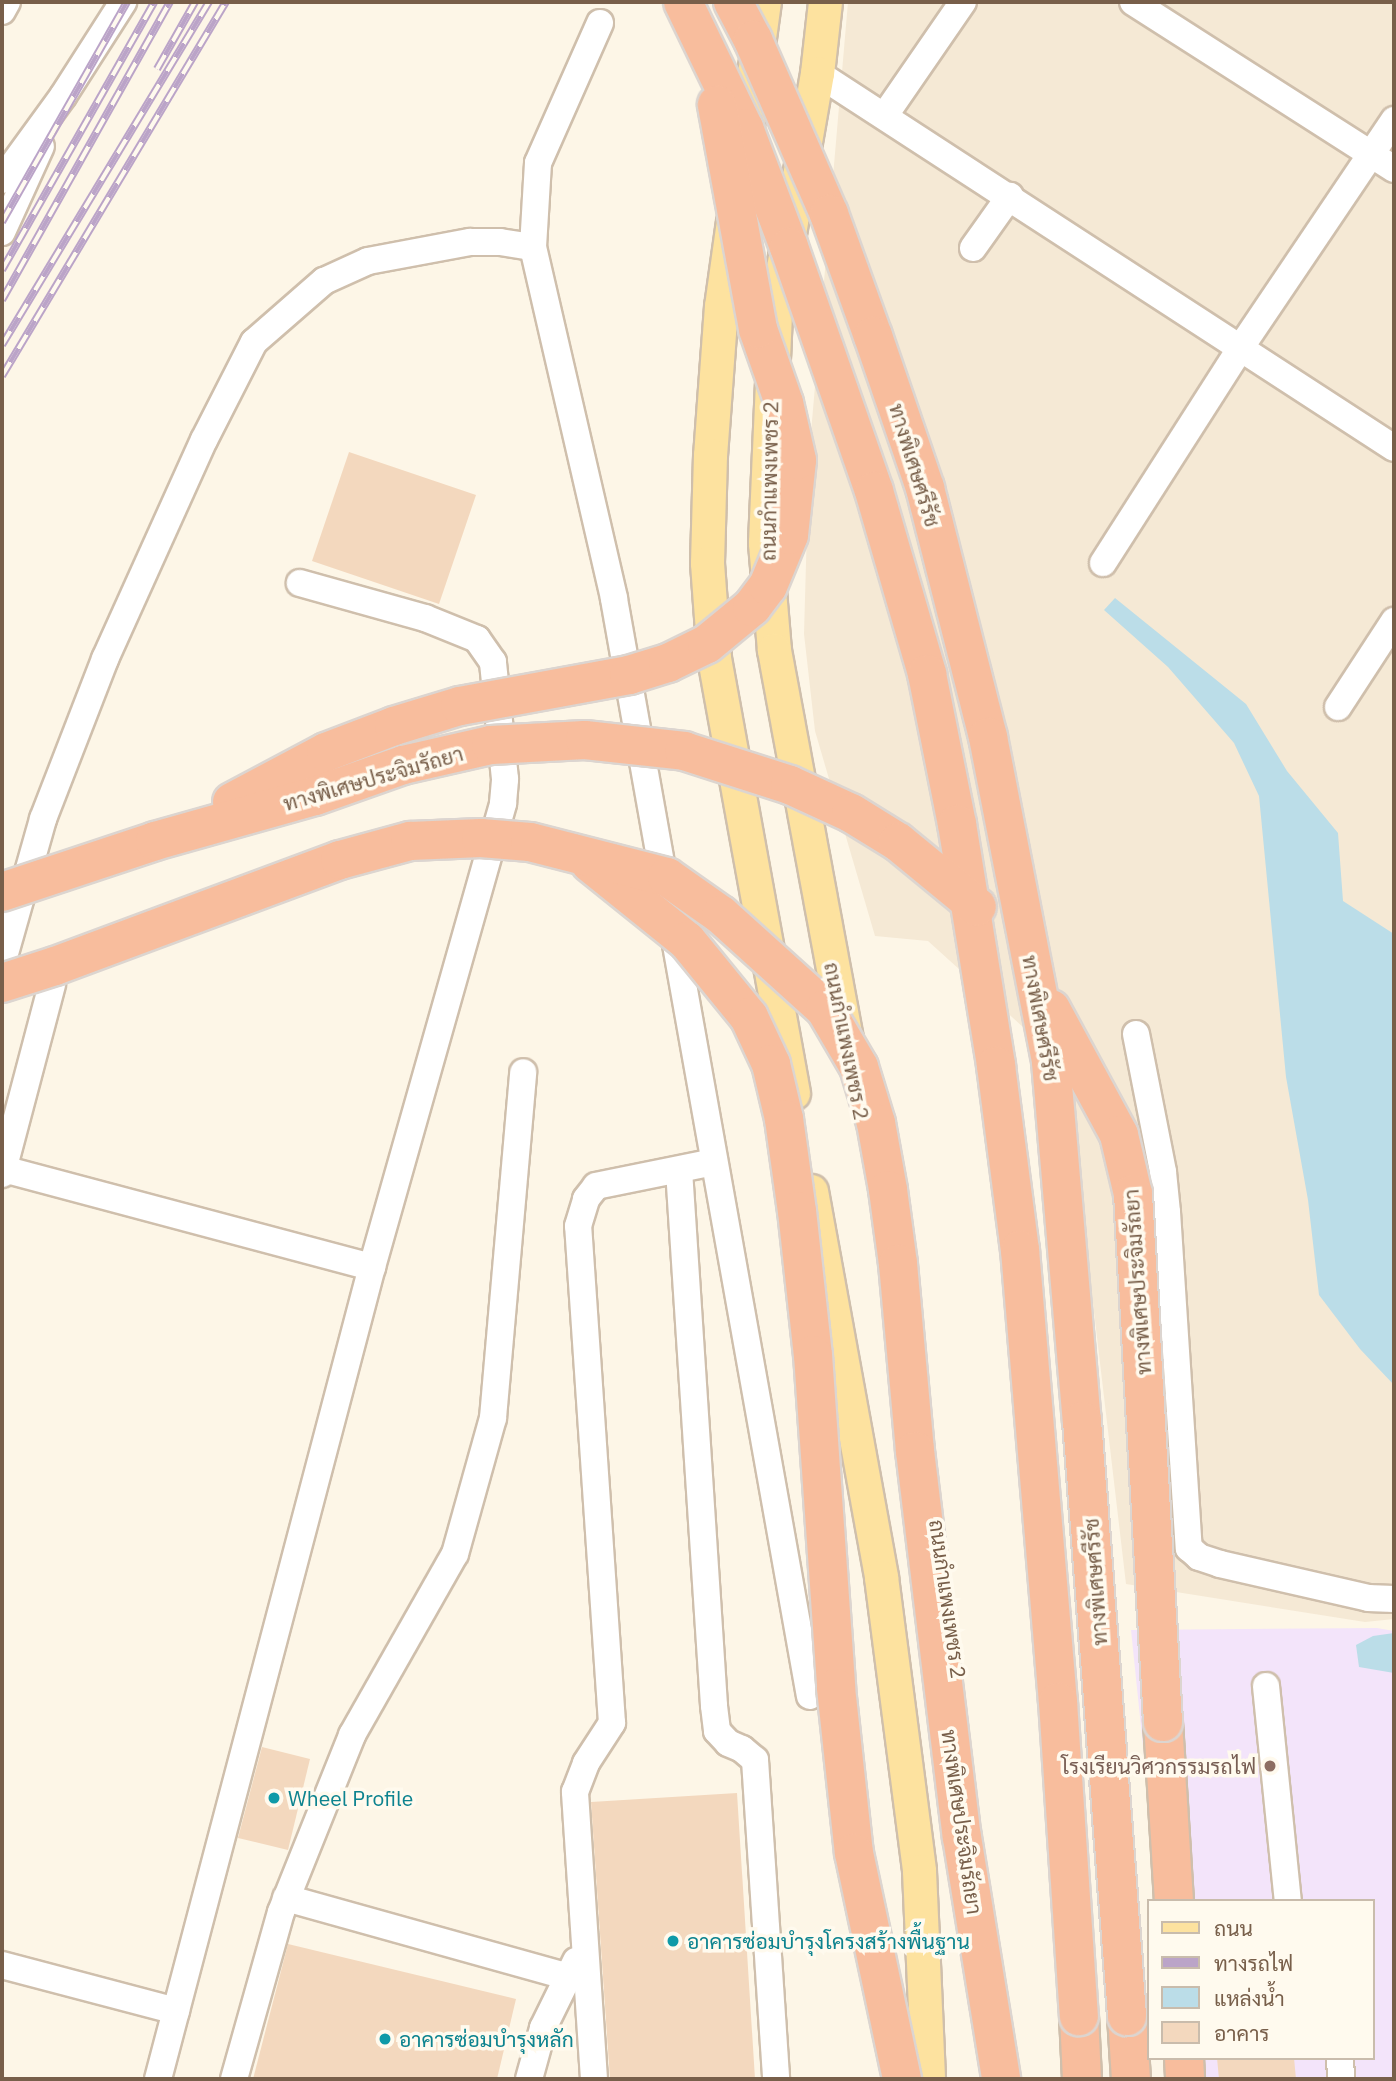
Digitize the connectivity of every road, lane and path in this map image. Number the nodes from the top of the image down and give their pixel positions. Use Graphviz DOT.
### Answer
graph roads {
  1 [pos="7,2"];
  2 [pos="123,2"];
  3 [pos="683,2"];
  4 [pos="733,2"];
  5 [pos="764,2"];
  6 [pos="825,2"];
  7 [pos="962,2"];
  8 [pos="1133,2"];
  9 [pos="2,11"];
  10 [pos="600,23"];
  11 [pos="709,56"];
  12 [pos="817,73"];
  13 [pos="63,96"];
  14 [pos="885,115"];
  15 [pos="1394,120"];
  16 [pos="1371,154"];
  17 [pos="1394,169"];
  18 [pos="2,180"];
  19 [pos="1010,196"];
  20 [pos="2,232"];
  21 [pos="533,247"];
  22 [pos="973,248"];
  23 [pos="1241,347"];
  24 [pos="1394,448"];
  25 [pos="1104,563"];
  26 [pos="300,583"];
  27 [pos="1394,621"];
  28 [pos="1338,707"];
  29 [pos="155,841"];
  30 [pos="582,856"];
  31 [pos="2,892"];
  32 [pos="2,964"];
  33 [pos="2,983"];
  34 [pos="52,985"];
  35 [pos="1136,1034"];
  36 [pos="523,1072"];
  37 [pos="714,1162"];
  38 [pos="679,1170"];
  39 [pos="2,1171"];
  40 [pos="372,1267"];
  41 [pos="1394,1599"];
  42 [pos="1266,1686"];
  43 [pos="810,1696"];
  44 [pos="286,1898"];
  45 [pos="1174,1899"];
  46 [pos="1288,1899"];
  47 [pos="584,1944"];
  48 [pos="2,1965"];
  49 [pos="568,1977"];
  50 [pos="176,2011"];
  51 [pos="1184,2060"];
  52 [pos="1340,2060"];
  53 [pos="158,2079"];
  54 [pos="234,2079"];
  55 [pos="529,2079"];
  56 [pos="594,2079"];
  57 [pos="776,2079"];
  58 [pos="902,2079"];
  59 [pos="928,2079"];
  60 [pos="1002,2079"];
  61 [pos="1082,2079"];
  62 [pos="1131,2079"];
  63 [pos="1185,2079"];
  64 [pos="1341,2079"];
  1 -- 9 [label="street"];
  2 -- 13 [label="street"];
  3 -- 11 [label="highway, bridge"];
  4 -- 62 [label="highway, ทางพิเศษศรีรัช, bridge"];
  5 -- 59 [label="main road"];
  6 -- 12 [label="main road, ถนนกำแพงเพชร 2"];
  7 -- 14 [label="street"];
  8 -- 16 [label="street"];
  10 -- 21 [label="street"];
  11 -- 29 [label="highway, bridge"];
  11 -- 61 [label="highway, bridge"];
  12 -- 14 [label="street"];
  12 -- 60 [label="main road, ถนนกำแพงเพชร 2"];
  13 -- 18 [label="street"];
  13 -- 20 [label="street"];
  14 -- 19 [label="street"];
  15 -- 16 [label="street"];
  16 -- 17 [label="street"];
  16 -- 23 [label="street"];
  19 -- 22 [label="street"];
  19 -- 23 [label="street"];
  21 -- 32 [label="street"];
  21 -- 37 [label="street"];
  23 -- 24 [label="street"];
  23 -- 25 [label="street"];
  26 -- 40 [label="street"];
  27 -- 28 [label="street"];
  29 -- 31 [label="highway, ทางพิเศษประจิมรัถยา, bridge"];
  29 -- 45 [label="highway, ทางพิเศษประจิมรัถยา, bridge"];
  30 -- 33 [label="highway, ทางพิเศษประจิมรัถยา, bridge"];
  30 -- 58 [label="highway, bridge"];
  30 -- 60 [label="highway, ทางพิเศษประจิมรัถยา, bridge"];
  34 -- 39 [label="street"];
  35 -- 41 [label="street"];
  36 -- 44 [label="street"];
  37 -- 38 [label="street"];
  37 -- 43 [label="street"];
  38 -- 47 [label="street"];
  38 -- 57 [label="street"];
  39 -- 40 [label="street"];
  40 -- 50 [label="street"];
  42 -- 46 [label="street"];
  44 -- 49 [label="street"];
  44 -- 54 [label="street"];
  47 -- 49 [label="street"];
  47 -- 56 [label="street"];
  48 -- 50 [label="street"];
  49 -- 55 [label="street"];
  50 -- 53 [label="street"];
  51 -- 63 [label="highway"];
  52 -- 64 [label="street"];
}
